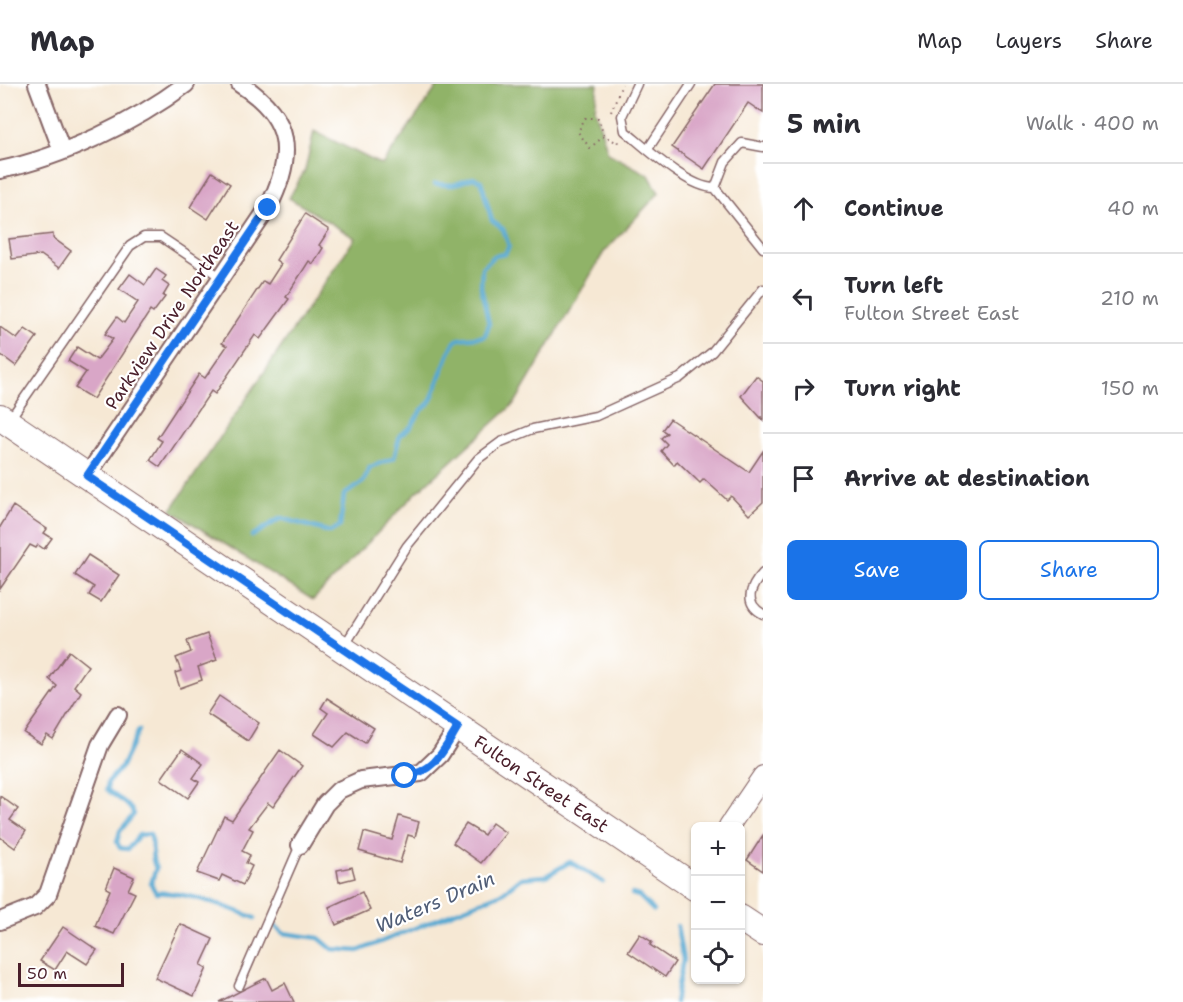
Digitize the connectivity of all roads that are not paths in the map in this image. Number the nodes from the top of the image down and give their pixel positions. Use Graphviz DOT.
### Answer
graph roads {
  1 [pos="38,84"];
  2 [pos="186,84"];
  3 [pos="240,84"];
  4 [pos="637,84"];
  5 [pos="691,84"];
  6 [pos="763,147"];
  7 [pos="648,149"];
  8 [pos="62,151"];
  9 [pos="0,170"];
  10 [pos="715,188"];
  11 [pos="763,248"];
  12 [pos="222,278"];
  13 [pos="763,289"];
  14 [pos="3,425"];
  15 [pos="87,476"];
  16 [pos="763,573"];
  17 [pos="763,614"];
  18 [pos="343,648"];
  19 [pos="118,715"];
  20 [pos="458,727"];
  21 [pos="763,776"];
  22 [pos="732,822"];
  23 [pos="300,845"];
  24 [pos="691,881"];
  25 [pos="0,921"];
  26 [pos="745,921"];
  27 [pos="763,933"];
  28 [pos="238,986"];
  1 -- 8 [label="street"];
  2 -- 8 [label="street"];
  3 -- 12 [label="street, Parkview Drive Northeast"];
  4 -- 7 [label="lane"];
  5 -- 7 [label="lane"];
  6 -- 10 [label="lane"];
  7 -- 10 [label="lane"];
  8 -- 9 [label="street"];
  10 -- 11 [label="lane"];
  12 -- 14 [label="lane"];
  12 -- 15 [label="street, Parkview Drive Northeast"];
  13 -- 18 [label="lane"];
  14 -- 15 [label="main road, Fulton Street East"];
  15 -- 18 [label="main road, Fulton Street East"];
  16 -- 17 [label="lane"];
  18 -- 20 [label="main road, Fulton Street East"];
  19 -- 25 [label="street"];
  20 -- 23 [label="street"];
  20 -- 24 [label="main road, Fulton Street East"];
  21 -- 22 [label="street"];
  23 -- 28 [label="lane"];
  26 -- 27 [label="main road"];
}
